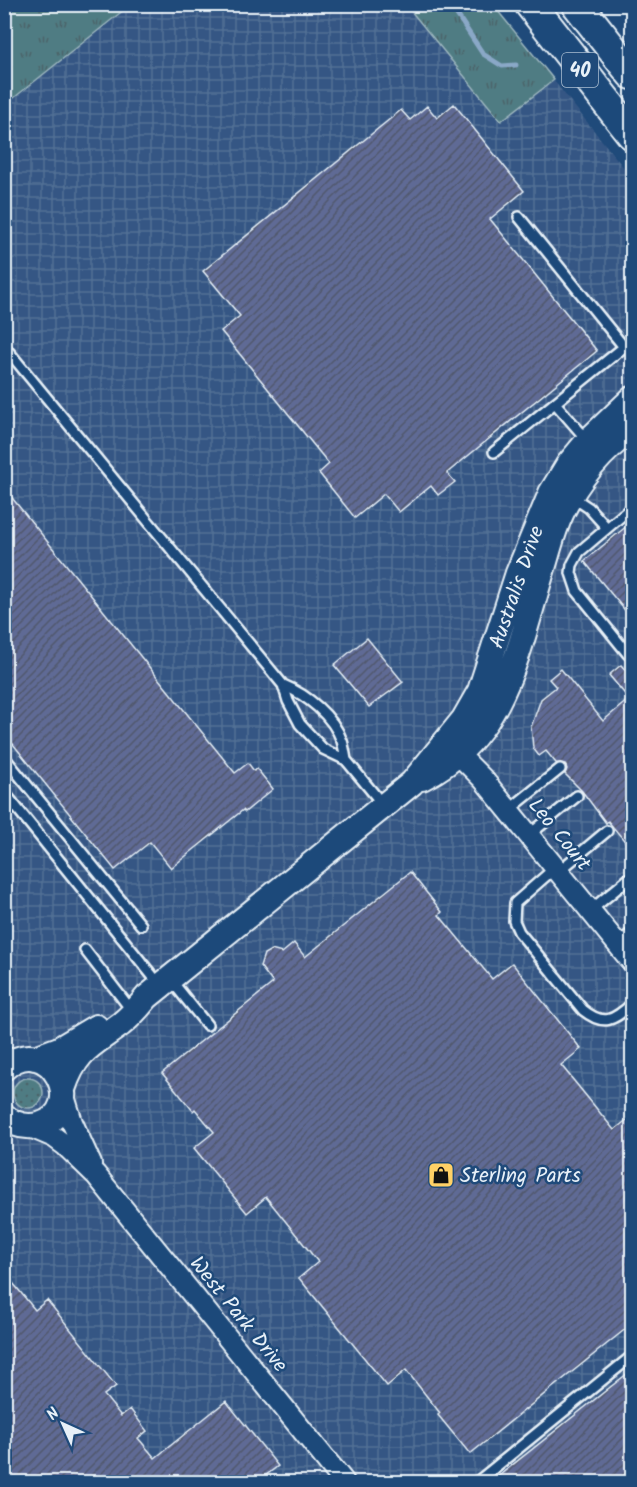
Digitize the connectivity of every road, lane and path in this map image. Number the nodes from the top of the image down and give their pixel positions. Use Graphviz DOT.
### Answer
graph roads {
  1 [pos="530,4"];
  2 [pos="577,4"];
  3 [pos="633,74"];
  4 [pos="633,134"];
  5 [pos="519,217"];
  6 [pos="4,346"];
  7 [pos="633,399"];
  8 [pos="555,403"];
  9 [pos="633,429"];
  10 [pos="596,448"];
  11 [pos="494,452"];
  12 [pos="563,492"];
  13 [pos="633,507"];
  14 [pos="607,528"];
  15 [pos="627,654"];
  16 [pos="283,685"];
  17 [pos="452,748"];
  18 [pos="4,757"];
  19 [pos="346,760"];
  20 [pos="560,769"];
  21 [pos="4,792"];
  22 [pos="577,796"];
  23 [pos="384,806"];
  24 [pos="509,810"];
  25 [pos="607,831"];
  26 [pos="530,835"];
  27 [pos="557,869"];
  28 [pos="633,876"];
  29 [pos="591,910"];
  30 [pos="141,925"];
  31 [pos="625,938"];
  32 [pos="85,950"];
  33 [pos="633,962"];
  34 [pos="148,996"];
  35 [pos="633,1004"];
  36 [pos="207,1024"];
  37 [pos="35,1058"];
  38 [pos="4,1068"];
  39 [pos="63,1091"];
  40 [pos="15,1126"];
  41 [pos="96,1175"];
  42 [pos="633,1356"];
  43 [pos="344,1482"];
  44 [pos="477,1482"];
  1 -- 4 [label="main road, 40"];
  2 -- 3 [label="main road, 40"];
  5 -- 8 [label="lane"];
  6 -- 16 [label="lane"];
  7 -- 10 [label="street, Australis Drive"];
  8 -- 10 [label="lane"];
  8 -- 11 [label="lane"];
  9 -- 10 [label="street, Australis Drive"];
  10 -- 12 [label="street, Australis Drive"];
  12 -- 14 [label="lane"];
  12 -- 17 [label="street, Australis Drive"];
  13 -- 14 [label="lane"];
  14 -- 15 [label="lane"];
  16 -- 19 [label="lane"];
  16 -- 19 [label="lane"];
  17 -- 23 [label="street, Australis Drive"];
  17 -- 24 [label="street, Leo Court"];
  18 -- 30 [label="lane"];
  19 -- 23 [label="lane"];
  20 -- 24 [label="lane"];
  21 -- 34 [label="lane"];
  22 -- 26 [label="lane"];
  23 -- 34 [label="street, Australis Drive"];
  24 -- 26 [label="street, Leo Court"];
  25 -- 27 [label="lane"];
  26 -- 27 [label="street, Leo Court"];
  27 -- 29 [label="street, Leo Court"];
  27 -- 35 [label="lane"];
  28 -- 29 [label="lane"];
  29 -- 31 [label="street, Leo Court"];
  31 -- 33 [label="street, Leo Court"];
  32 -- 34 [label="lane"];
  34 -- 36 [label="lane"];
  34 -- 37 [label="street, Australis Drive"];
  34 -- 39 [label="street, Australis Drive"];
  37 -- 38 [label="street, Australis Drive"];
  37 -- 39 [label="street"];
  39 -- 40 [label="street, Australis Drive"];
  39 -- 41 [label="street, West Park Drive"];
  40 -- 41 [label="street, West Park Drive"];
  41 -- 43 [label="street, West Park Drive"];
  42 -- 44 [label="lane"];
}
